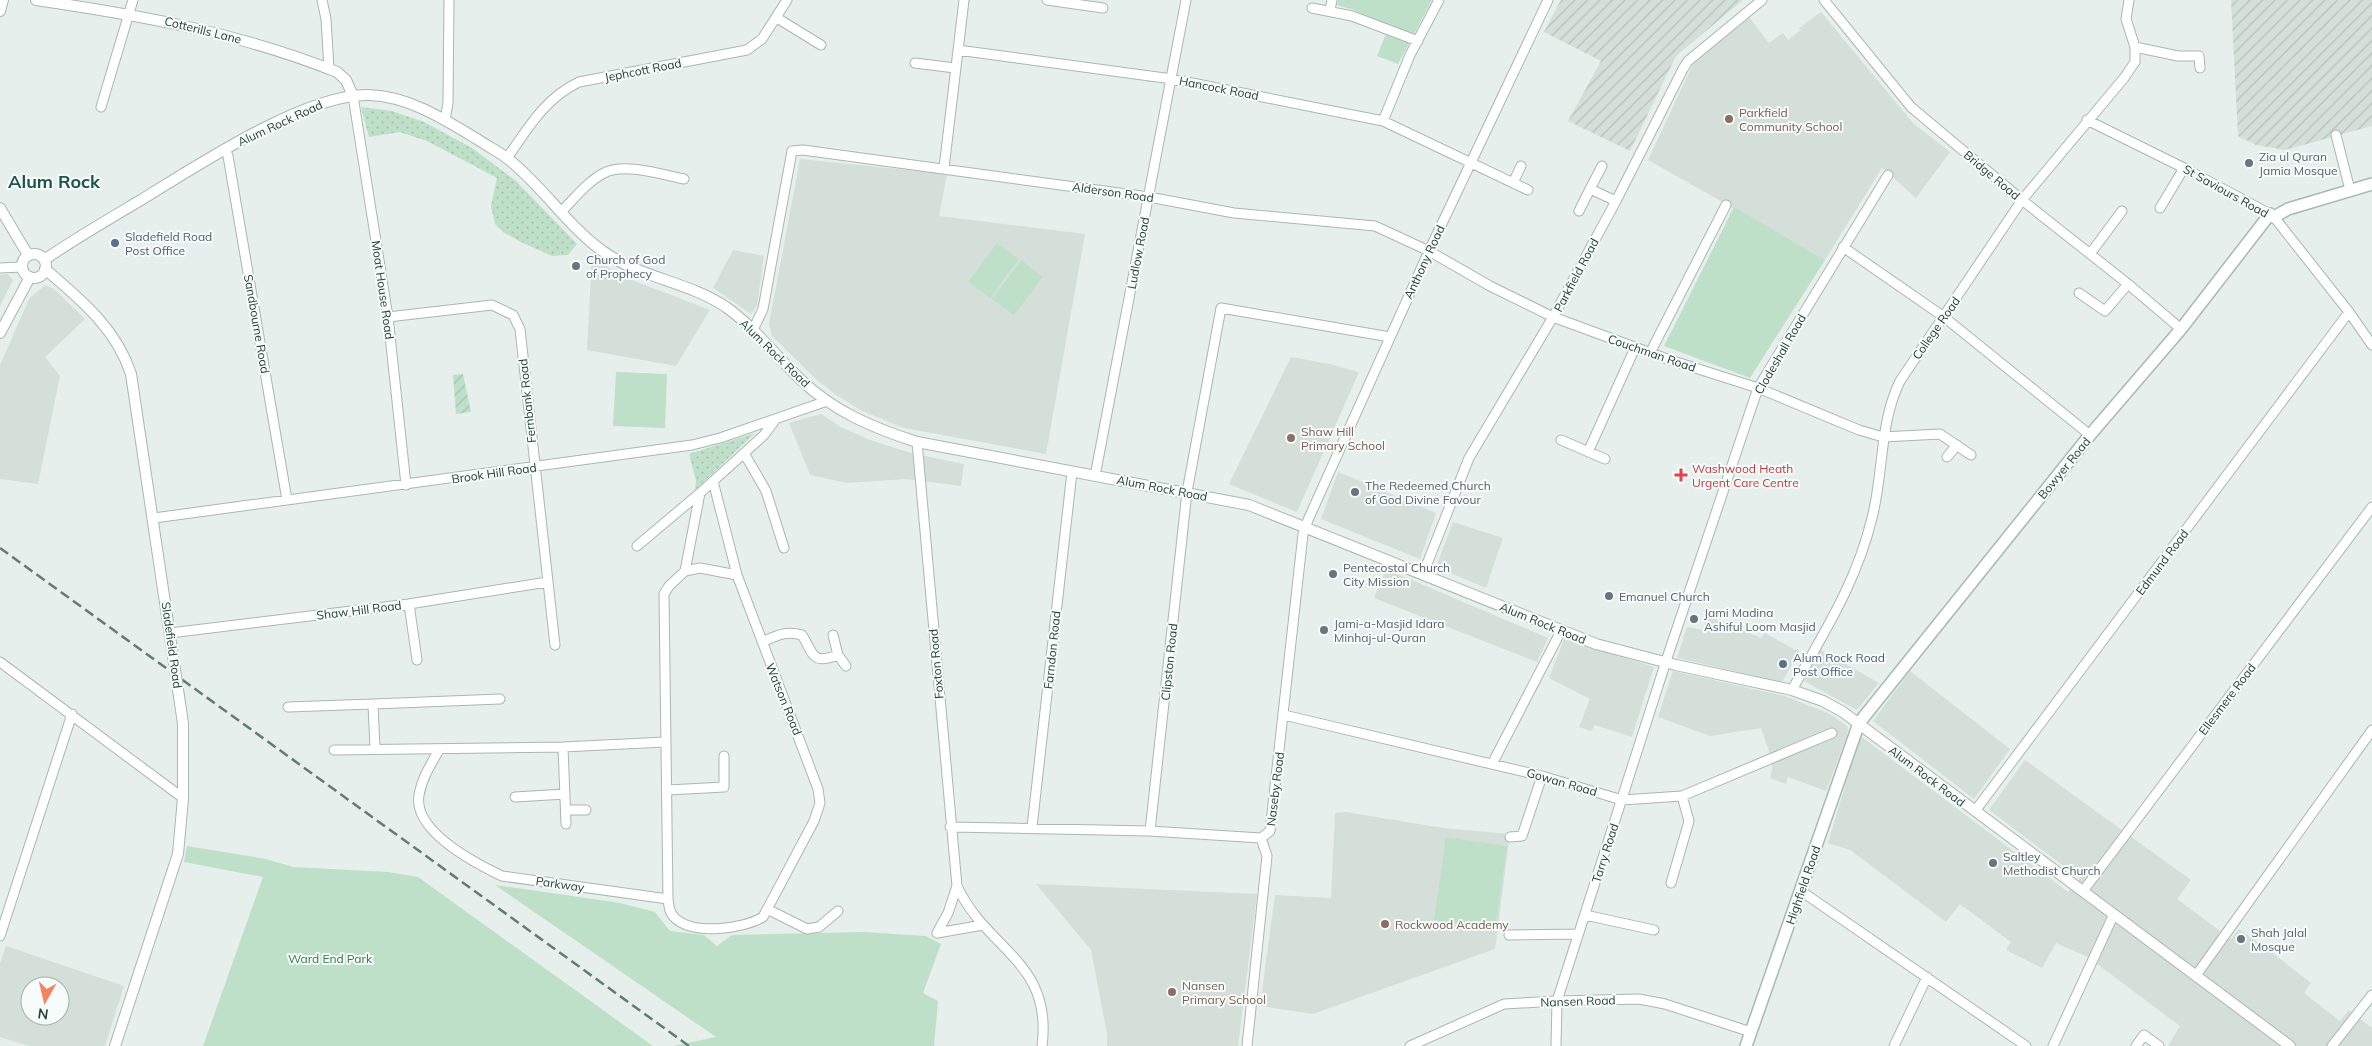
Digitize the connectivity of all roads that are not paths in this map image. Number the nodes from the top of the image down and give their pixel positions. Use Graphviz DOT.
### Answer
graph roads {
  1 [pos="3,0"];
  2 [pos="36,0"];
  3 [pos="133,0"];
  4 [pos="322,0"];
  5 [pos="449,0"];
  6 [pos="787,0"];
  7 [pos="964,0"];
  8 [pos="1047,0"];
  9 [pos="1186,0"];
  10 [pos="1332,0"];
  11 [pos="1439,0"];
  12 [pos="1548,0"];
  13 [pos="1762,0"];
  14 [pos="1824,0"];
  15 [pos="2128,0"];
  16 [pos="1103,8"];
  17 [pos="1312,8"];
  18 [pos="1330,10"];
  19 [pos="0,12"];
  20 [pos="129,13"];
  21 [pos="777,18"];
  22 [pos="1418,41"];
  23 [pos="821,45"];
  24 [pos="2135,47"];
  25 [pos="958,50"];
  26 [pos="915,63"];
  27 [pos="955,68"];
  28 [pos="2200,68"];
  29 [pos="329,69"];
  30 [pos="1172,79"];
  31 [pos="353,96"];
  32 [pos="101,107"];
  33 [pos="445,120"];
  34 [pos="2087,120"];
  35 [pos="1382,121"];
  36 [pos="2336,135"];
  37 [pos="225,149"];
  38 [pos="507,158"];
  39 [pos="1471,162"];
  40 [pos="1521,166"];
  41 [pos="1602,166"];
  42 [pos="944,168"];
  43 [pos="2184,168"];
  44 [pos="1888,175"];
  45 [pos="684,179"];
  46 [pos="1513,183"];
  47 [pos="2372,184"];
  48 [pos="1590,189"];
  49 [pos="1528,190"];
  50 [pos="2350,190"];
  51 [pos="1149,197"];
  52 [pos="2022,200"];
  53 [pos="1616,201"];
  54 [pos="1726,205"];
  55 [pos="0,208"];
  56 [pos="2160,208"];
  57 [pos="1579,211"];
  58 [pos="2122,211"];
  59 [pos="561,212"];
  60 [pos="2272,216"];
  61 [pos="1842,246"];
  62 [pos="1429,251"];
  63 [pos="2090,254"];
  64 [pos="28,255"];
  65 [pos="45,264"];
  66 [pos="22,267"];
  67 [pos="0,268"];
  68 [pos="30,277"];
  69 [pos="2128,284"];
  70 [pos="2078,293"];
  71 [pos="2349,312"];
  72 [pos="1944,316"];
  73 [pos="388,317"];
  74 [pos="1554,318"];
  75 [pos="753,330"];
  76 [pos="2181,330"];
  77 [pos="0,333"];
  78 [pos="1390,337"];
  79 [pos="2372,345"];
  80 [pos="1635,348"];
  81 [pos="1650,353"];
  82 [pos="1758,388"];
  83 [pos="827,401"];
  84 [pos="775,420"];
  85 [pos="2090,436"];
  86 [pos="1883,437"];
  87 [pos="1561,440"];
  88 [pos="917,442"];
  89 [pos="1957,445"];
  90 [pos="1588,452"];
  91 [pos="744,453"];
  92 [pos="1971,455"];
  93 [pos="1947,457"];
  94 [pos="1605,459"];
  95 [pos="534,467"];
  96 [pos="1072,472"];
  97 [pos="1095,476"];
  98 [pos="713,481"];
  99 [pos="406,485"];
  100 [pos="1187,492"];
  101 [pos="700,493"];
  102 [pos="287,500"];
  103 [pos="2372,507"];
  104 [pos="154,518"];
  105 [pos="1306,527"];
  106 [pos="637,546"];
  107 [pos="784,548"];
  108 [pos="685,571"];
  109 [pos="1423,574"];
  110 [pos="737,575"];
  111 [pos="547,582"];
  112 [pos="409,604"];
  113 [pos="1561,631"];
  114 [pos="833,636"];
  115 [pos="171,638"];
  116 [pos="762,642"];
  117 [pos="555,645"];
  118 [pos="838,655"];
  119 [pos="416,660"];
  120 [pos="0,662"];
  121 [pos="1666,662"];
  122 [pos="846,666"];
  123 [pos="1792,690"];
  124 [pos="500,699"];
  125 [pos="373,704"];
  126 [pos="288,708"];
  127 [pos="72,714"];
  128 [pos="1284,715"];
  129 [pos="1859,724"];
  130 [pos="2372,730"];
  131 [pos="1832,733"];
  132 [pos="666,742"];
  133 [pos="563,747"];
  134 [pos="375,749"];
  135 [pos="334,750"];
  136 [pos="440,750"];
  137 [pos="724,756"];
  138 [pos="1492,764"];
  139 [pos="1542,776"];
  140 [pos="668,790"];
  141 [pos="565,794"];
  142 [pos="1682,796"];
  143 [pos="515,797"];
  144 [pos="184,798"];
  145 [pos="1622,800"];
  146 [pos="566,810"];
  147 [pos="586,810"];
  148 [pos="1975,811"];
  149 [pos="566,824"];
  150 [pos="950,827"];
  151 [pos="1032,827"];
  152 [pos="1150,832"];
  153 [pos="1510,837"];
  154 [pos="1261,838"];
  155 [pos="1670,884"];
  156 [pos="957,886"];
  157 [pos="1801,891"];
  158 [pos="2084,891"];
  159 [pos="668,899"];
  160 [pos="768,910"];
  161 [pos="838,911"];
  162 [pos="2114,914"];
  163 [pos="1585,915"];
  164 [pos="984,925"];
  165 [pos="1654,930"];
  166 [pos="1578,934"];
  167 [pos="1509,935"];
  168 [pos="0,936"];
  169 [pos="2197,974"];
  170 [pos="1927,977"];
  171 [pos="2372,994"];
  172 [pos="1557,1001"];
  173 [pos="1751,1032"];
  174 [pos="115,1046"];
  175 [pos="1042,1046"];
  176 [pos="1247,1046"];
  177 [pos="1410,1046"];
  178 [pos="1556,1046"];
  179 [pos="1746,1046"];
  180 [pos="1894,1046"];
  181 [pos="2026,1046"];
  182 [pos="2053,1046"];
  183 [pos="2136,1046"];
  184 [pos="2159,1046"];
  185 [pos="2290,1046"];
  186 [pos="2332,1046"];
  1 -- 19 [label="street"];
  2 -- 20 [label="street, Cotterills Lane"];
  3 -- 20 [label="street"];
  4 -- 29 [label="street"];
  5 -- 33 [label="street"];
  6 -- 21 [label="street, Jephcott Road"];
  7 -- 25 [label="street"];
  8 -- 16 [label="street"];
  9 -- 30 [label="street, Ludlow Road"];
  10 -- 18 [label="street"];
  11 -- 22 [label="street"];
  12 -- 39 [label="street, Anthony Road"];
  13 -- 53 [label="street, Parkfield Road"];
  14 -- 52 [label="street, Bridge Road"];
  15 -- 24 [label="street"];
  17 -- 18 [label="street"];
  18 -- 22 [label="street"];
  20 -- 29 [label="street, Cotterills Lane"];
  20 -- 32 [label="street"];
  21 -- 23 [label="street"];
  21 -- 38 [label="street, Jephcott Road"];
  22 -- 35 [label="street"];
  24 -- 28 [label="street"];
  24 -- 34 [label="street, College Road"];
  25 -- 27 [label="street"];
  25 -- 30 [label="street, Hancock Road"];
  26 -- 27 [label="street"];
  27 -- 42 [label="street"];
  29 -- 31 [label="street, Cotterills Lane"];
  30 -- 35 [label="street, Hancock Road"];
  30 -- 51 [label="street, Ludlow Road"];
  31 -- 33 [label="street, Alum Rock Road"];
  31 -- 37 [label="street, Alum Rock Road"];
  31 -- 73 [label="street, Moat House Road"];
  33 -- 38 [label="street, Alum Rock Road"];
  34 -- 43 [label="street, St Saviours Road"];
  34 -- 52 [label="street, College Road"];
  35 -- 39 [label="street, Hancock Road"];
  36 -- 50 [label="street"];
  37 -- 65 [label="street, Alum Rock Road"];
  37 -- 102 [label="street, Sandbourne Road"];
  38 -- 59 [label="street, Alum Rock Road"];
  39 -- 46 [label="street, Hancock Road"];
  39 -- 62 [label="street, Anthony Road"];
  40 -- 46 [label="street"];
  41 -- 48 [label="street"];
  42 -- 51 [label="street, Alderson Road"];
  42 -- 75 [label="street, Alderson Road"];
  43 -- 56 [label="street"];
  43 -- 60 [label="street, St Saviours Road"];
  44 -- 61 [label="street, Clodeshall Road"];
  45 -- 59 [label="street"];
  46 -- 49 [label="street, Hancock Road"];
  47 -- 50 [label="main road"];
  48 -- 53 [label="street"];
  48 -- 57 [label="street"];
  50 -- 60 [label="main road"];
  51 -- 62 [label="street, Alderson Road"];
  51 -- 97 [label="street, Ludlow Road"];
  52 -- 63 [label="street, Bridge Road"];
  52 -- 72 [label="street, College Road"];
  53 -- 74 [label="street, Parkfield Road"];
  54 -- 81 [label="street"];
  55 -- 64 [label="street"];
  58 -- 63 [label="street"];
  59 -- 75 [label="street, Alum Rock Road"];
  60 -- 71 [label="street, St Saviours Road"];
  60 -- 76 [label="main road, Bowyer Road"];
  61 -- 72 [label="street"];
  61 -- 82 [label="street, Clodeshall Road"];
  62 -- 74 [label="street, Couchman Road"];
  62 -- 78 [label="street, Anthony Road"];
  63 -- 69 [label="street, Bridge Road"];
  64 -- 65 [label="street"];
  64 -- 66 [label="street"];
  65 -- 68 [label="street"];
  65 -- 104 [label="street, Sladefield Road"];
  66 -- 67 [label="street"];
  66 -- 68 [label="street"];
  68 -- 77 [label="street"];
  69 -- 70 [label="street"];
  69 -- 76 [label="street, Bridge Road"];
  71 -- 79 [label="street, St Saviours Road"];
  71 -- 148 [label="street, Edmund Road"];
  72 -- 85 [label="street"];
  72 -- 86 [label="street, College Road"];
  73 -- 95 [label="street, Fernbank Road"];
  73 -- 99 [label="street, Moat House Road"];
  74 -- 80 [label="street, Couchman Road"];
  74 -- 109 [label="street, Parkfield Road"];
  75 -- 83 [label="street, Alum Rock Road"];
  76 -- 85 [label="main road, Bowyer Road"];
  78 -- 100 [label="street, Clipston Road"];
  78 -- 105 [label="street, Anthony Road"];
  80 -- 81 [label="street, Couchman Road"];
  80 -- 90 [label="street"];
  81 -- 82 [label="street, Couchman Road"];
  82 -- 86 [label="street, Couchman Road"];
  82 -- 121 [label="street, Clodeshall Road"];
  83 -- 84 [label="street, Brook Hill Road"];
  83 -- 88 [label="street, Alum Rock Road"];
  84 -- 91 [label="street"];
  84 -- 95 [label="street, Brook Hill Road"];
  85 -- 129 [label="main road, Bowyer Road"];
  86 -- 89 [label="street, Couchman Road"];
  86 -- 123 [label="street, College Road"];
  87 -- 90 [label="street"];
  88 -- 96 [label="street, Alum Rock Road"];
  88 -- 150 [label="street, Foxton Road"];
  89 -- 92 [label="street, Couchman Road"];
  89 -- 93 [label="street"];
  90 -- 94 [label="street"];
  91 -- 98 [label="street"];
  91 -- 107 [label="street"];
  95 -- 99 [label="street, Brook Hill Road"];
  95 -- 111 [label="street, Fernbank Road"];
  96 -- 97 [label="street, Alum Rock Road"];
  96 -- 151 [label="street, Farndon Road"];
  97 -- 100 [label="street, Alum Rock Road"];
  98 -- 101 [label="street"];
  98 -- 110 [label="street, Watson Road"];
  99 -- 102 [label="street, Brook Hill Road"];
  100 -- 105 [label="street, Alum Rock Road"];
  100 -- 152 [label="street, Clipston Road"];
  101 -- 106 [label="street"];
  101 -- 108 [label="street"];
  102 -- 104 [label="street, Brook Hill Road"];
  103 -- 158 [label="street, Ellesmere Road"];
  104 -- 115 [label="street, Sladefield Road"];
  105 -- 109 [label="street, Alum Rock Road"];
  105 -- 128 [label="street, Naseby Road"];
  108 -- 110 [label="street"];
  108 -- 132 [label="street"];
  109 -- 113 [label="street, Alum Rock Road"];
  110 -- 116 [label="street, Watson Road"];
  111 -- 112 [label="street, Shaw Hill Road"];
  111 -- 117 [label="street, Fernbank Road"];
  112 -- 115 [label="street, Shaw Hill Road"];
  112 -- 119 [label="street"];
  113 -- 121 [label="street, Alum Rock Road"];
  113 -- 138 [label="street"];
  114 -- 118 [label="street"];
  115 -- 144 [label="street, Sladefield Road, bridge"];
  116 -- 118 [label="street"];
  116 -- 160 [label="street, Watson Road"];
  118 -- 122 [label="street"];
  120 -- 127 [label="street"];
  121 -- 123 [label="street, Alum Rock Road"];
  121 -- 145 [label="street, Tarry Road"];
  123 -- 129 [label="street, Alum Rock Road"];
  124 -- 125 [label="street"];
  125 -- 126 [label="street"];
  125 -- 134 [label="street"];
  127 -- 144 [label="street"];
  127 -- 168 [label="street"];
  128 -- 138 [label="street, Gowan Road"];
  128 -- 154 [label="street, Naseby Road"];
  129 -- 148 [label="street, Alum Rock Road"];
  129 -- 157 [label="main road, Highfield Road"];
  130 -- 169 [label="street"];
  131 -- 142 [label="street, Gowan Road"];
  132 -- 133 [label="street"];
  132 -- 140 [label="street"];
  133 -- 136 [label="street"];
  133 -- 141 [label="street"];
  134 -- 135 [label="street"];
  134 -- 136 [label="street"];
  136 -- 159 [label="street, Parkway"];
  137 -- 140 [label="street"];
  138 -- 139 [label="street, Gowan Road"];
  139 -- 145 [label="street, Gowan Road"];
  139 -- 153 [label="street"];
  140 -- 159 [label="street"];
  141 -- 143 [label="street"];
  141 -- 146 [label="street"];
  142 -- 145 [label="street, Gowan Road"];
  142 -- 155 [label="street"];
  144 -- 174 [label="street, Sladefield Road"];
  145 -- 163 [label="street, Tarry Road"];
  146 -- 147 [label="street"];
  146 -- 149 [label="street"];
  148 -- 158 [label="street, Alum Rock Road"];
  150 -- 151 [label="street"];
  150 -- 156 [label="street, Foxton Road"];
  151 -- 152 [label="street"];
  152 -- 154 [label="street"];
  154 -- 176 [label="street, Naseby Road"];
  156 -- 164 [label="street"];
  156 -- 164 [label="street"];
  157 -- 170 [label="street"];
  157 -- 173 [label="main road, Highfield Road"];
  158 -- 162 [label="street, Alum Rock Road"];
  159 -- 160 [label="street"];
  160 -- 161 [label="street"];
  162 -- 169 [label="street, Alum Rock Road"];
  162 -- 182 [label="street"];
  163 -- 165 [label="street"];
  163 -- 166 [label="street, Tarry Road"];
  164 -- 175 [label="street"];
  166 -- 167 [label="street"];
  166 -- 172 [label="street, Tarry Road"];
  169 -- 185 [label="street, Alum Rock Road"];
  170 -- 180 [label="street"];
  170 -- 181 [label="street"];
  171 -- 186 [label="street"];
  172 -- 173 [label="street, Nansen Road"];
  172 -- 177 [label="street, Nansen Road"];
  172 -- 178 [label="street, Tarry Road"];
  173 -- 179 [label="main road, Highfield Road"];
  183 -- 184 [label="street"];
}
